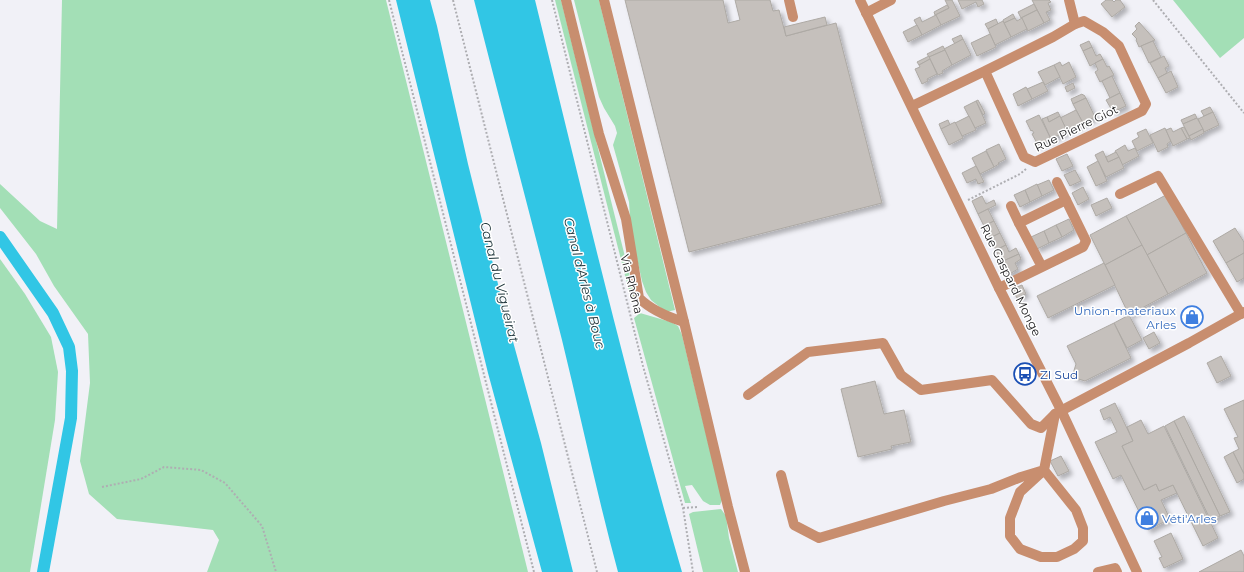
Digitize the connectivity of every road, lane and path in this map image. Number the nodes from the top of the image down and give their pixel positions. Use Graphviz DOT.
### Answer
graph roads {
  1 [pos="389,0"];
  2 [pos="453,0"];
  3 [pos="552,0"];
  4 [pos="566,0"];
  5 [pos="604,0"];
  6 [pos="789,0"];
  7 [pos="860,0"];
  8 [pos="891,0"];
  9 [pos="1069,0"];
  10 [pos="1153,0"];
  11 [pos="866,12"];
  12 [pos="793,17"];
  13 [pos="1075,24"];
  14 [pos="985,71"];
  15 [pos="912,106"];
  16 [pos="1244,113"];
  17 [pos="1035,162"];
  18 [pos="1057,182"];
  19 [pos="1120,194"];
  20 [pos="1066,200"];
  21 [pos="959,204"];
  22 [pos="1011,206"];
  23 [pos="1019,223"];
  24 [pos="1042,267"];
  25 [pos="999,288"];
  26 [pos="1243,313"];
  27 [pos="684,322"];
  28 [pos="748,395"];
  29 [pos="1059,413"];
  30 [pos="1044,470"];
  31 [pos="781,475"];
  32 [pos="102,487"];
  33 [pos="698,507"];
  34 [pos="683,508"];
  35 [pos="276,572"];
  36 [pos="534,572"];
  37 [pos="597,572"];
  38 [pos="693,572"];
  39 [pos="745,572"];
  40 [pos="1098,572"];
  41 [pos="1117,572"];
  42 [pos="1137,572"];
  1 -- 36 [label="path"];
  2 -- 37 [label="path"];
  3 -- 34 [label="path, Via Rhôna"];
  4 -- 27 [label="street"];
  5 -- 27 [label="street"];
  6 -- 12 [label="street"];
  7 -- 11 [label="street, Rue Gaspard Monge"];
  8 -- 11 [label="street"];
  9 -- 13 [label="street"];
  10 -- 16 [label="path"];
  11 -- 15 [label="street, Rue Gaspard Monge"];
  13 -- 14 [label="street"];
  13 -- 17 [label="street, Rue Pierre Giot"];
  14 -- 15 [label="street"];
  14 -- 17 [label="street, Rue Pierre Giot"];
  15 -- 21 [label="street, Rue Gaspard Monge"];
  17 -- 21 [label="path"];
  18 -- 20 [label="street"];
  19 -- 26 [label="street"];
  20 -- 23 [label="street"];
  20 -- 24 [label="street"];
  21 -- 25 [label="street, Rue Gaspard Monge"];
  22 -- 23 [label="street"];
  23 -- 24 [label="street"];
  24 -- 25 [label="street"];
  25 -- 29 [label="street, Rue Gaspard Monge"];
  26 -- 29 [label="street"];
  27 -- 39 [label="street"];
  28 -- 29 [label="street"];
  29 -- 30 [label="street"];
  29 -- 42 [label="street, Rue Gaspard Monge"];
  30 -- 30 [label="street"];
  30 -- 31 [label="street"];
  32 -- 35 [label="path"];
  33 -- 34 [label="path"];
  34 -- 38 [label="path, Via Rhôna"];
  40 -- 41 [label="street"];
}
